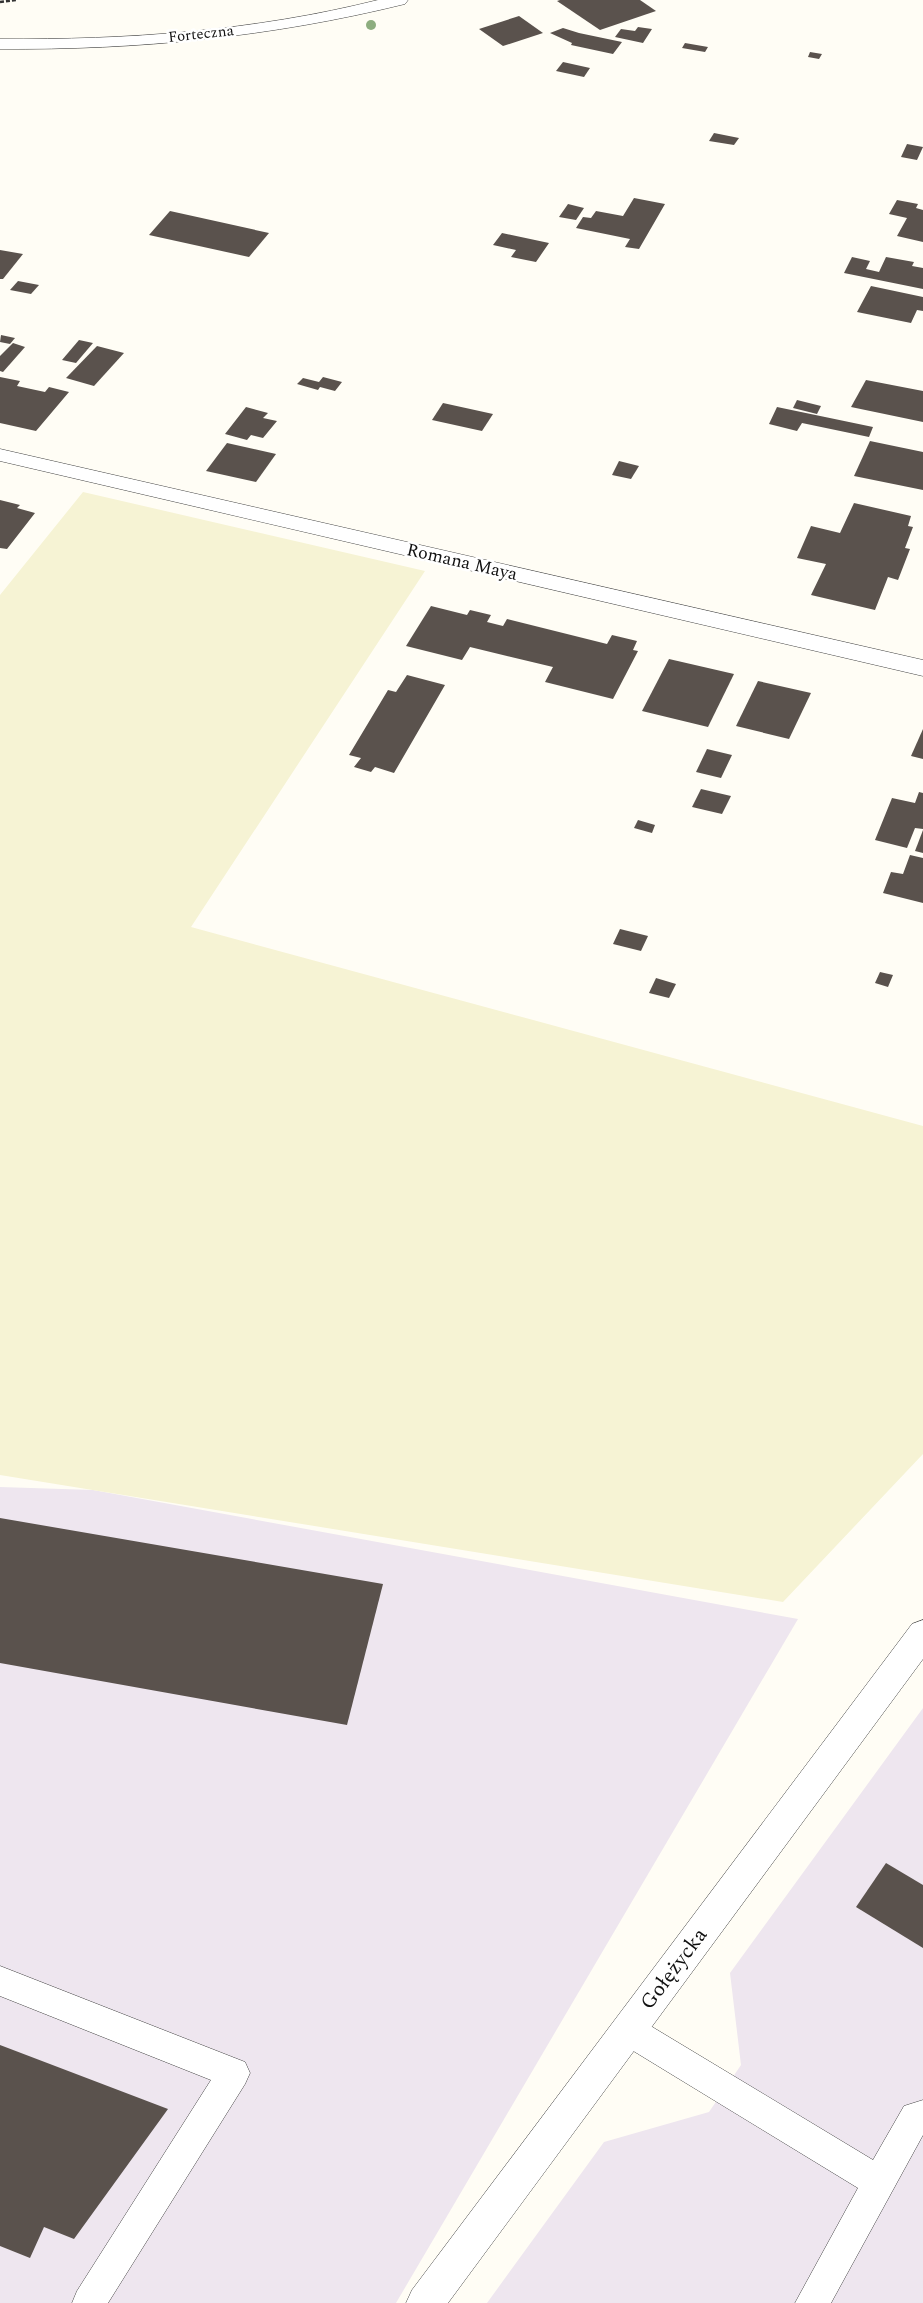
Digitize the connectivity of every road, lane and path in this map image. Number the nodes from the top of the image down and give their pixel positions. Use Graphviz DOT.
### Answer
graph roads {
  1 [pos="17,0"];
  2 [pos="399,0"];
  3 [pos="0,2"];
  4 [pos="0,44"];
  5 [pos="0,455"];
  6 [pos="923,668"];
  7 [pos="923,1634"];
  8 [pos="0,1981"];
  9 [pos="628,2030"];
  10 [pos="923,2116"];
  11 [pos="879,2182"];
  12 [pos="89,2303"];
  13 [pos="424,2303"];
  14 [pos="812,2303"];
  1 -- 3 [label="path"];
  2 -- 4 [label="street, Forteczna"];
  5 -- 6 [label="street, Romana Maya"];
  7 -- 9 [label="street, Gołężycka"];
  8 -- 12 [label="lane"];
  9 -- 11 [label="lane"];
  9 -- 13 [label="street, Gołężycka"];
  10 -- 11 [label="lane"];
  11 -- 14 [label="lane"];
}
